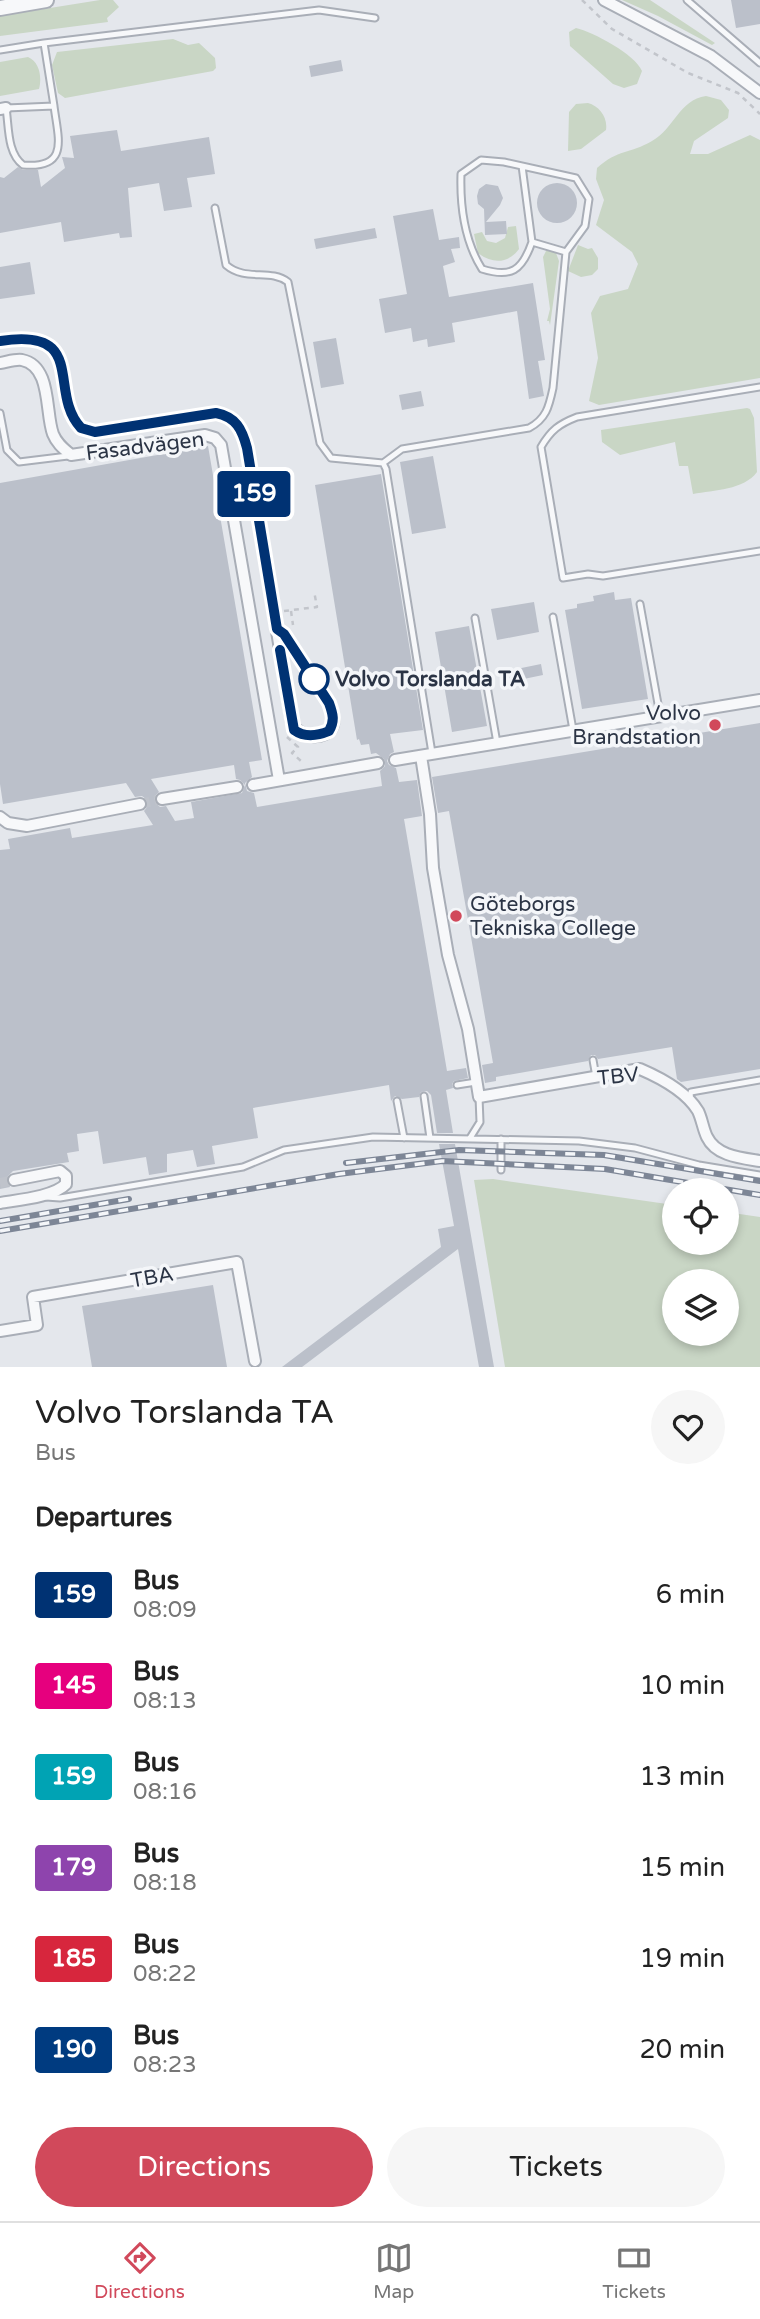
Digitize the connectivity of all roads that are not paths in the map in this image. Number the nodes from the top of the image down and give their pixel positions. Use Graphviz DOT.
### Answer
graph roads {
  1 [pos="46,0"];
  2 [pos="604,0"];
  3 [pos="687,0"];
  4 [pos="0,8"];
  5 [pos="375,18"];
  6 [pos="44,43"];
  7 [pos="0,50"];
  8 [pos="760,63"];
  9 [pos="760,93"];
  10 [pos="54,106"];
  11 [pos="3,109"];
  12 [pos="522,166"];
  13 [pos="215,208"];
  14 [pos="532,243"];
  15 [pos="566,252"];
  16 [pos="0,341"];
  17 [pos="0,363"];
  18 [pos="760,387"];
  19 [pos="0,413"];
  20 [pos="1,425"];
  21 [pos="71,455"];
  22 [pos="383,463"];
  23 [pos="760,551"];
  24 [pos="640,604"];
  25 [pos="554,617"];
  26 [pos="475,618"];
  27 [pos="277,629"];
  28 [pos="760,700"];
  29 [pos="660,715"];
  30 [pos="573,730"];
  31 [pos="497,743"];
  32 [pos="432,754"];
  33 [pos="421,756"];
  34 [pos="395,760"];
  35 [pos="378,763"];
  36 [pos="279,780"];
  37 [pos="253,785"];
  38 [pos="237,788"];
  39 [pos="162,799"];
  40 [pos="140,804"];
  41 [pos="0,817"];
  42 [pos="593,1060"];
  43 [pos="596,1077"];
  44 [pos="760,1080"];
  45 [pos="476,1082"];
  46 [pos="457,1085"];
  47 [pos="424,1096"];
  48 [pos="479,1097"];
  49 [pos="397,1101"];
  50 [pos="689,1101"];
  51 [pos="404,1138"];
  52 [pos="430,1138"];
  53 [pos="470,1138"];
  54 [pos="501,1139"];
  55 [pos="760,1161"];
  56 [pos="501,1170"];
  57 [pos="760,1175"];
  58 [pos="14,1180"];
  59 [pos="36,1197"];
  60 [pos="0,1203"];
  61 [pos="0,1331"];
  62 [pos="255,1361"];
  1 -- 4 [label="street"];
  2 -- 9 [label="street"];
  3 -- 8 [label="lane"];
  5 -- 6 [label="lane"];
  6 -- 7 [label="lane"];
  6 -- 10 [label="lane"];
  10 -- 11 [label="lane"];
  10 -- 11 [label="lane"];
  12 -- 14 [label="lane"];
  12 -- 14 [label="lane"];
  12 -- 15 [label="lane"];
  13 -- 22 [label="lane"];
  14 -- 15 [label="lane"];
  15 -- 22 [label="lane"];
  16 -- 27 [label="street"];
  17 -- 21 [label="street, Fasadvägen"];
  18 -- 23 [label="lane"];
  19 -- 20 [label="lane"];
  20 -- 21 [label="lane"];
  21 -- 36 [label="street, Fasadvägen"];
  22 -- 32 [label="lane"];
  24 -- 29 [label="lane"];
  25 -- 30 [label="lane"];
  26 -- 31 [label="lane"];
  27 -- 27 [label="street"];
  28 -- 29 [label="street"];
  29 -- 30 [label="street"];
  30 -- 31 [label="street"];
  31 -- 32 [label="street"];
  32 -- 33 [label="street"];
  33 -- 34 [label="street"];
  33 -- 45 [label="street"];
  35 -- 36 [label="street"];
  36 -- 37 [label="street"];
  38 -- 39 [label="street"];
  40 -- 41 [label="street"];
  42 -- 43 [label="lane"];
  43 -- 48 [label="street, TBV"];
  43 -- 50 [label="street, TBV"];
  44 -- 50 [label="lane"];
  45 -- 46 [label="lane"];
  45 -- 48 [label="street"];
  47 -- 52 [label="lane"];
  48 -- 53 [label="lane"];
  49 -- 51 [label="lane"];
  50 -- 55 [label="street, TBV"];
  51 -- 52 [label="lane"];
  51 -- 59 [label="lane"];
  52 -- 53 [label="lane"];
  53 -- 54 [label="lane"];
  54 -- 56 [label="lane"];
  54 -- 57 [label="lane"];
  58 -- 59 [label="street"];
  59 -- 60 [label="street"];
  61 -- 62 [label="street, TBA"];
}
